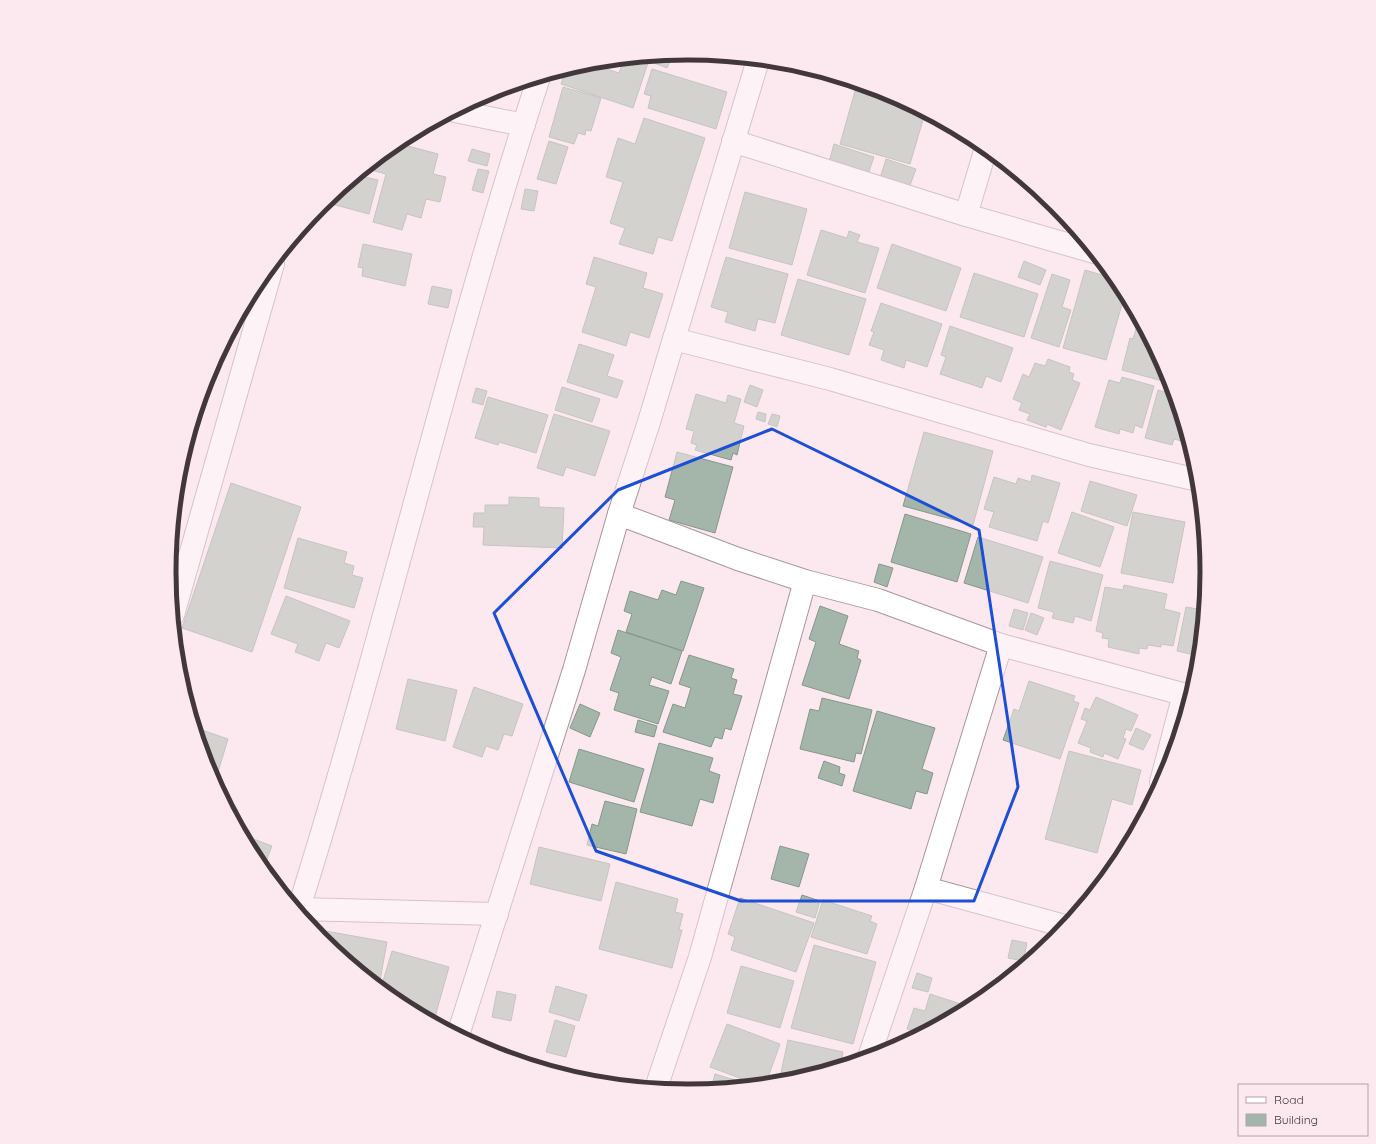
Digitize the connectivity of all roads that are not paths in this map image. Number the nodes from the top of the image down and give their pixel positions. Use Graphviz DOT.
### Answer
graph roads {
  1 [pos="757,64"];
  2 [pos="537,83"];
  3 [pos="463,113"];
  4 [pos="524,125"];
  5 [pos="733,141"];
  6 [pos="984,155"];
  7 [pos="966,215"];
  8 [pos="1086,250"];
  9 [pos="269,278"];
  10 [pos="674,339"];
  11 [pos="1191,478"];
  12 [pos="619,514"];
  13 [pos="805,581"];
  14 [pos="177,601"];
  15 [pos="1001,645"];
  16 [pos="1185,695"];
  17 [pos="926,888"];
  18 [pos="299,906"];
  19 [pos="303,910"];
  20 [pos="497,914"];
  21 [pos="1059,924"];
  22 [pos="460,1030"];
  23 [pos="873,1049"];
  24 [pos="658,1083"];
  1 -- 5 [label="street"];
  2 -- 4 [label="street"];
  3 -- 4 [label="street"];
  4 -- 18 [label="street"];
  5 -- 7 [label="street"];
  5 -- 10 [label="street"];
  6 -- 7 [label="street"];
  7 -- 8 [label="street"];
  9 -- 14 [label="street"];
  10 -- 11 [label="street"];
  10 -- 12 [label="street"];
  12 -- 13 [label="street"];
  12 -- 20 [label="street"];
  13 -- 15 [label="street"];
  13 -- 24 [label="street"];
  15 -- 16 [label="street"];
  15 -- 17 [label="street"];
  17 -- 21 [label="street"];
  17 -- 23 [label="street"];
  19 -- 20 [label="street"];
  20 -- 22 [label="street"];
}
